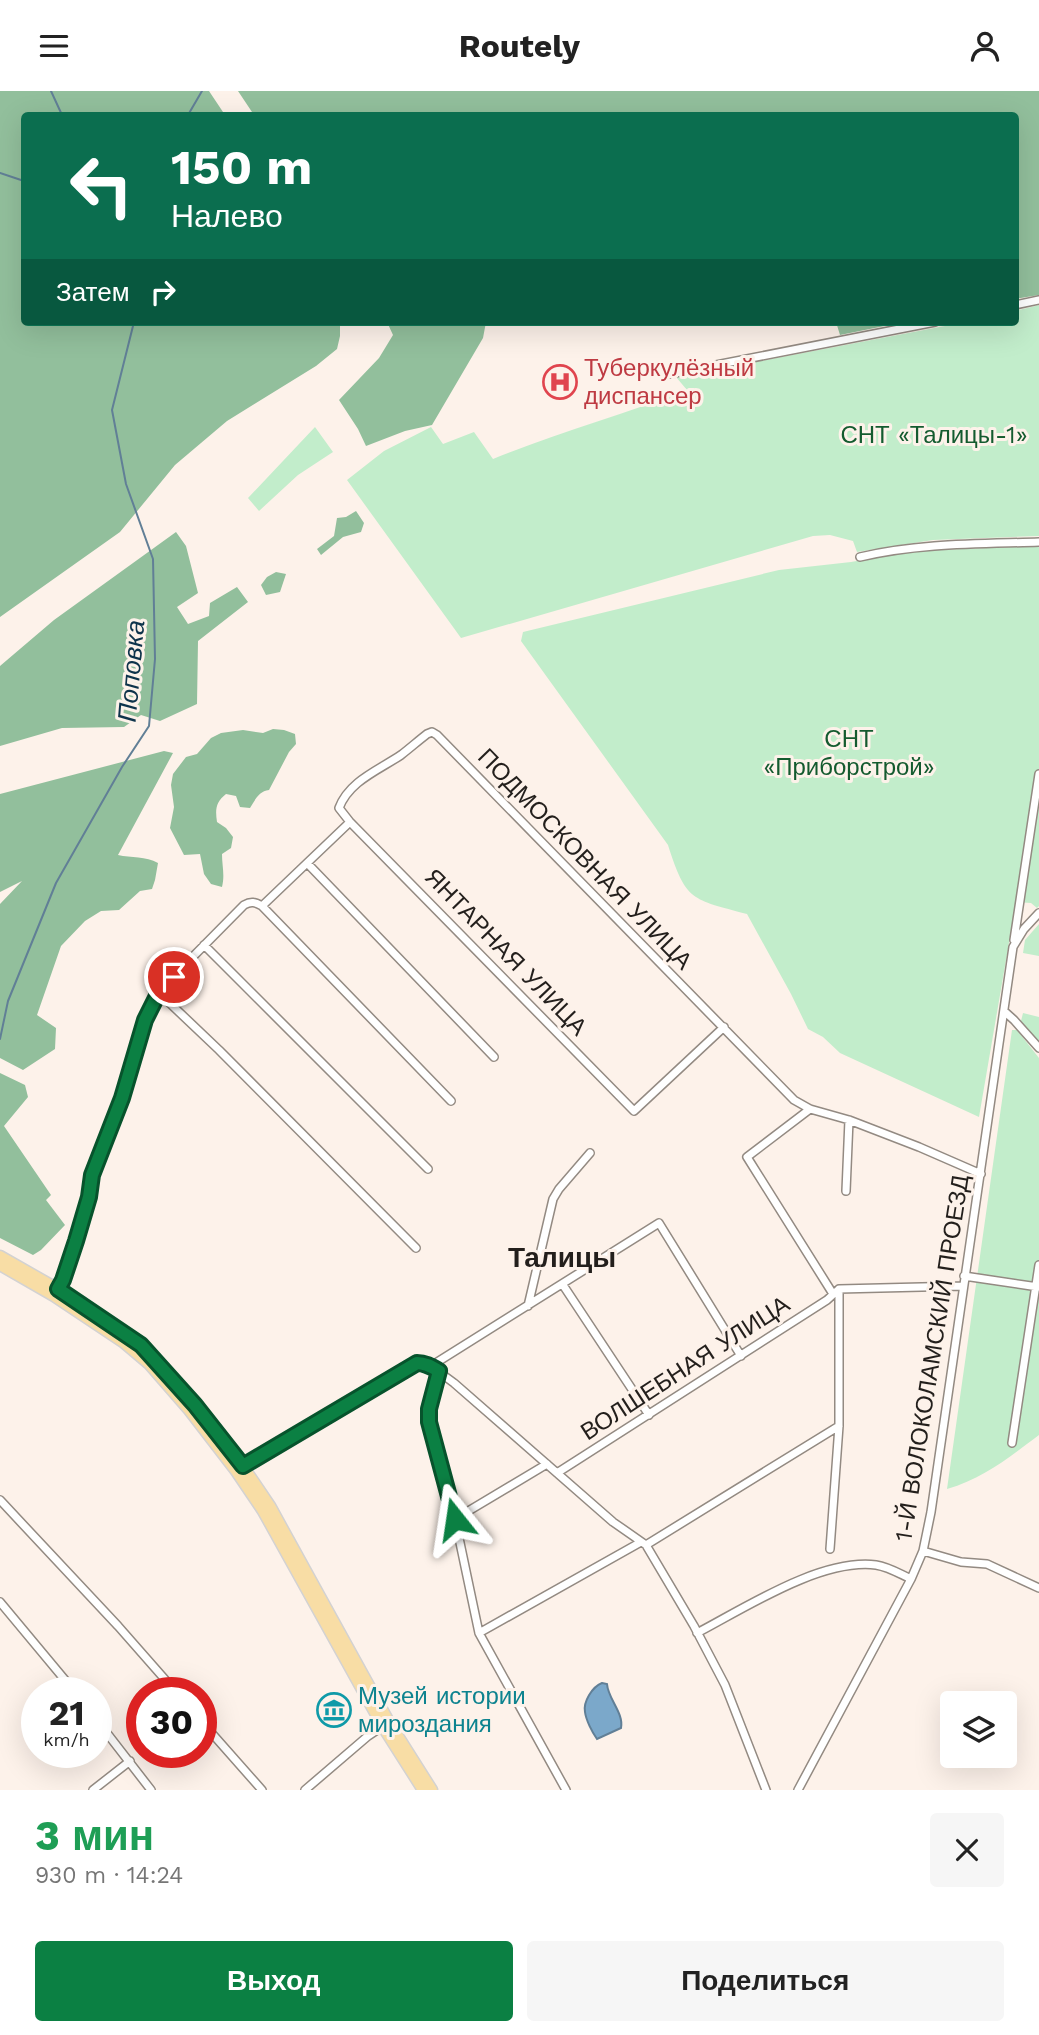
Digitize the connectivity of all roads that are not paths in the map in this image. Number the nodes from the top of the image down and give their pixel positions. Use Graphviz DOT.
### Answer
graph roads {
  1 [pos="1039,300"];
  2 [pos="1019,304"];
  3 [pos="915,326"];
  4 [pos="670,374"];
  5 [pos="1039,542"];
  6 [pos="860,557"];
  7 [pos="1039,774"];
  8 [pos="350,822"];
  9 [pos="307,863"];
  10 [pos="262,907"];
  11 [pos="1039,913"];
  12 [pos="204,945"];
  13 [pos="1013,947"];
  14 [pos="159,992"];
  15 [pos="1004,1011"];
  16 [pos="724,1027"];
  17 [pos="1039,1048"];
  18 [pos="494,1057"];
  19 [pos="451,1101"];
  20 [pos="810,1109"];
  21 [pos="849,1119"];
  22 [pos="590,1153"];
  23 [pos="428,1169"];
  24 [pos="981,1174"];
  25 [pos="846,1191"];
  26 [pos="416,1248"];
  27 [pos="0,1256"];
  28 [pos="0,1265"];
  29 [pos="1039,1265"];
  30 [pos="964,1276"];
  31 [pos="562,1285"];
  32 [pos="963,1286"];
  33 [pos="1037,1287"];
  34 [pos="58,1289"];
  35 [pos="836,1291"];
  36 [pos="527,1306"];
  37 [pos="741,1356"];
  38 [pos="431,1366"];
  39 [pos="439,1371"];
  40 [pos="649,1415"];
  41 [pos="839,1426"];
  42 [pos="1012,1443"];
  43 [pos="547,1464"];
  44 [pos="239,1469"];
  45 [pos="557,1473"];
  46 [pos="0,1500"];
  47 [pos="455,1519"];
  48 [pos="644,1544"];
  49 [pos="830,1549"];
  50 [pos="923,1551"];
  51 [pos="911,1579"];
  52 [pos="1039,1588"];
  53 [pos="0,1602"];
  54 [pos="478,1633"];
  55 [pos="697,1633"];
  56 [pos="62,1677"];
  57 [pos="163,1677"];
  58 [pos="386,1724"];
  59 [pos="112,1739"];
  60 [pos="217,1739"];
  61 [pos="126,1756"];
  62 [pos="126,1764"];
  63 [pos="135,1768"];
  64 [pos="93,1790"];
  65 [pos="151,1790"];
  66 [pos="262,1790"];
  67 [pos="305,1790"];
  68 [pos="423,1790"];
  69 [pos="432,1790"];
  70 [pos="566,1790"];
  71 [pos="766,1790"];
  72 [pos="798,1790"];
  1 -- 2 [label="street"];
  3 -- 4 [label="street"];
  5 -- 6 [label="street"];
  7 -- 13 [label="street"];
  8 -- 9 [label="street"];
  8 -- 16 [label="street, ЯНТАРНАЯ УЛИЦА"];
  8 -- 16 [label="street, ПОДМОСКОВНАЯ УЛИЦА"];
  9 -- 10 [label="street"];
  9 -- 18 [label="street"];
  10 -- 12 [label="street"];
  10 -- 19 [label="street"];
  11 -- 13 [label="street, 1-Й ВОЛОКОЛАМСКИЙ ПРОЕЗД"];
  12 -- 14 [label="street"];
  12 -- 23 [label="street"];
  13 -- 15 [label="street, 1-Й ВОЛОКОЛАМСКИЙ ПРОЕЗД"];
  14 -- 26 [label="street"];
  14 -- 34 [label="street"];
  15 -- 17 [label="street"];
  15 -- 24 [label="street, 1-Й ВОЛОКОЛАМСКИЙ ПРОЕЗД"];
  16 -- 20 [label="street, ПОДМОСКОВНАЯ УЛИЦА"];
  20 -- 21 [label="street"];
  20 -- 35 [label="street"];
  21 -- 24 [label="street"];
  21 -- 25 [label="street"];
  22 -- 36 [label="street"];
  24 -- 30 [label="street, 1-Й ВОЛОКОЛАМСКИЙ ПРОЕЗД"];
  27 -- 34 [label="main road"];
  28 -- 44 [label="main road"];
  29 -- 33 [label="street"];
  30 -- 32 [label="street, 1-Й ВОЛОКОЛАМСКИЙ ПРОЕЗД"];
  30 -- 33 [label="street"];
  31 -- 36 [label="street"];
  31 -- 37 [label="street"];
  31 -- 40 [label="street"];
  32 -- 35 [label="street"];
  32 -- 50 [label="street, 1-Й ВОЛОКОЛАМСКИЙ ПРОЕЗД"];
  33 -- 42 [label="street"];
  34 -- 44 [label="main road"];
  35 -- 37 [label="street, ВОЛШЕБНАЯ УЛИЦА"];
  35 -- 41 [label="street"];
  36 -- 38 [label="street"];
  37 -- 40 [label="street, ВОЛШЕБНАЯ УЛИЦА"];
  38 -- 39 [label="street"];
  38 -- 44 [label="street"];
  39 -- 43 [label="street"];
  39 -- 47 [label="street"];
  40 -- 45 [label="street, ВОЛШЕБНАЯ УЛИЦА"];
  41 -- 48 [label="street"];
  41 -- 49 [label="street"];
  43 -- 45 [label="street"];
  43 -- 47 [label="street"];
  44 -- 58 [label="main road"];
  45 -- 48 [label="street"];
  46 -- 57 [label="street"];
  47 -- 54 [label="street"];
  48 -- 54 [label="street"];
  48 -- 55 [label="street"];
  50 -- 51 [label="street, 1-Й ВОЛОКОЛАМСКИЙ ПРОЕЗД"];
  50 -- 52 [label="street"];
  51 -- 55 [label="street"];
  51 -- 72 [label="street, 1-Й ВОЛОКОЛАМСКИЙ ПРОЕЗД"];
  53 -- 56 [label="street"];
  54 -- 70 [label="street"];
  55 -- 71 [label="street"];
  58 -- 67 [label="street"];
  58 -- 68 [label="main road"];
  58 -- 69 [label="main road"];
  59 -- 61 [label="street"];
  60 -- 66 [label="street"];
  62 -- 64 [label="street"];
  63 -- 65 [label="street"];
}
